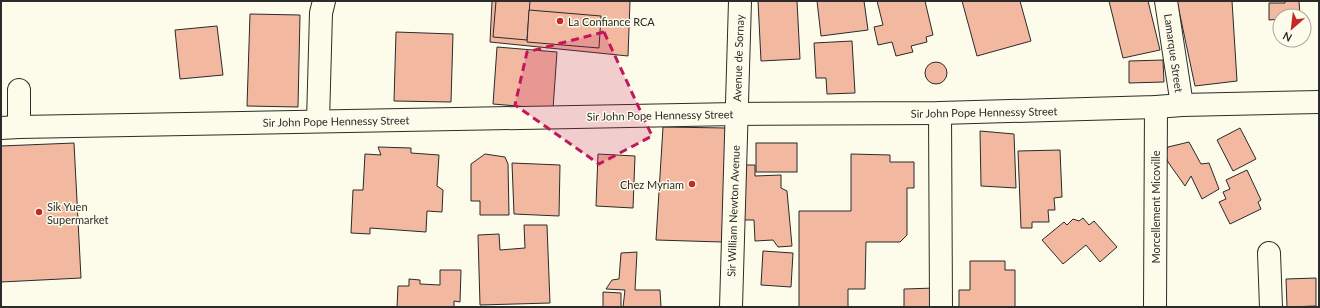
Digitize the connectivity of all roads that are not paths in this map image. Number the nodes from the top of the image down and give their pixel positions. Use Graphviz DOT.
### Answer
graph roads {
  1 [pos="324,1"];
  2 [pos="740,1"];
  3 [pos="1166,1"];
  4 [pos="19,90"];
  5 [pos="1319,102"];
  6 [pos="1182,105"];
  7 [pos="1156,107"];
  8 [pos="940,113"];
  9 [pos="736,114"];
  10 [pos="318,121"];
  11 [pos="10,127"];
  12 [pos="1269,253"];
  13 [pos="731,307"];
  14 [pos="941,307"];
  15 [pos="1155,307"];
  16 [pos="1271,307"];
  1 -- 10 [label="street"];
  2 -- 9 [label="street, Avenue de Sornay"];
  3 -- 6 [label="street, Lamarque Street"];
  4 -- 11 [label="street"];
  5 -- 6 [label="street, Sir John Pope Hennessy Street"];
  6 -- 7 [label="street, Sir John Pope Hennessy Street"];
  7 -- 8 [label="street, Sir John Pope Hennessy Street"];
  7 -- 15 [label="street, Morcellement Micoville"];
  8 -- 9 [label="street, Sir John Pope Hennessy Street"];
  8 -- 14 [label="street"];
  9 -- 10 [label="street, Sir John Pope Hennessy Street"];
  9 -- 13 [label="street, Sir William Newton Avenue"];
  10 -- 11 [label="street, Sir John Pope Hennessy Street"];
  12 -- 16 [label="street"];
}
